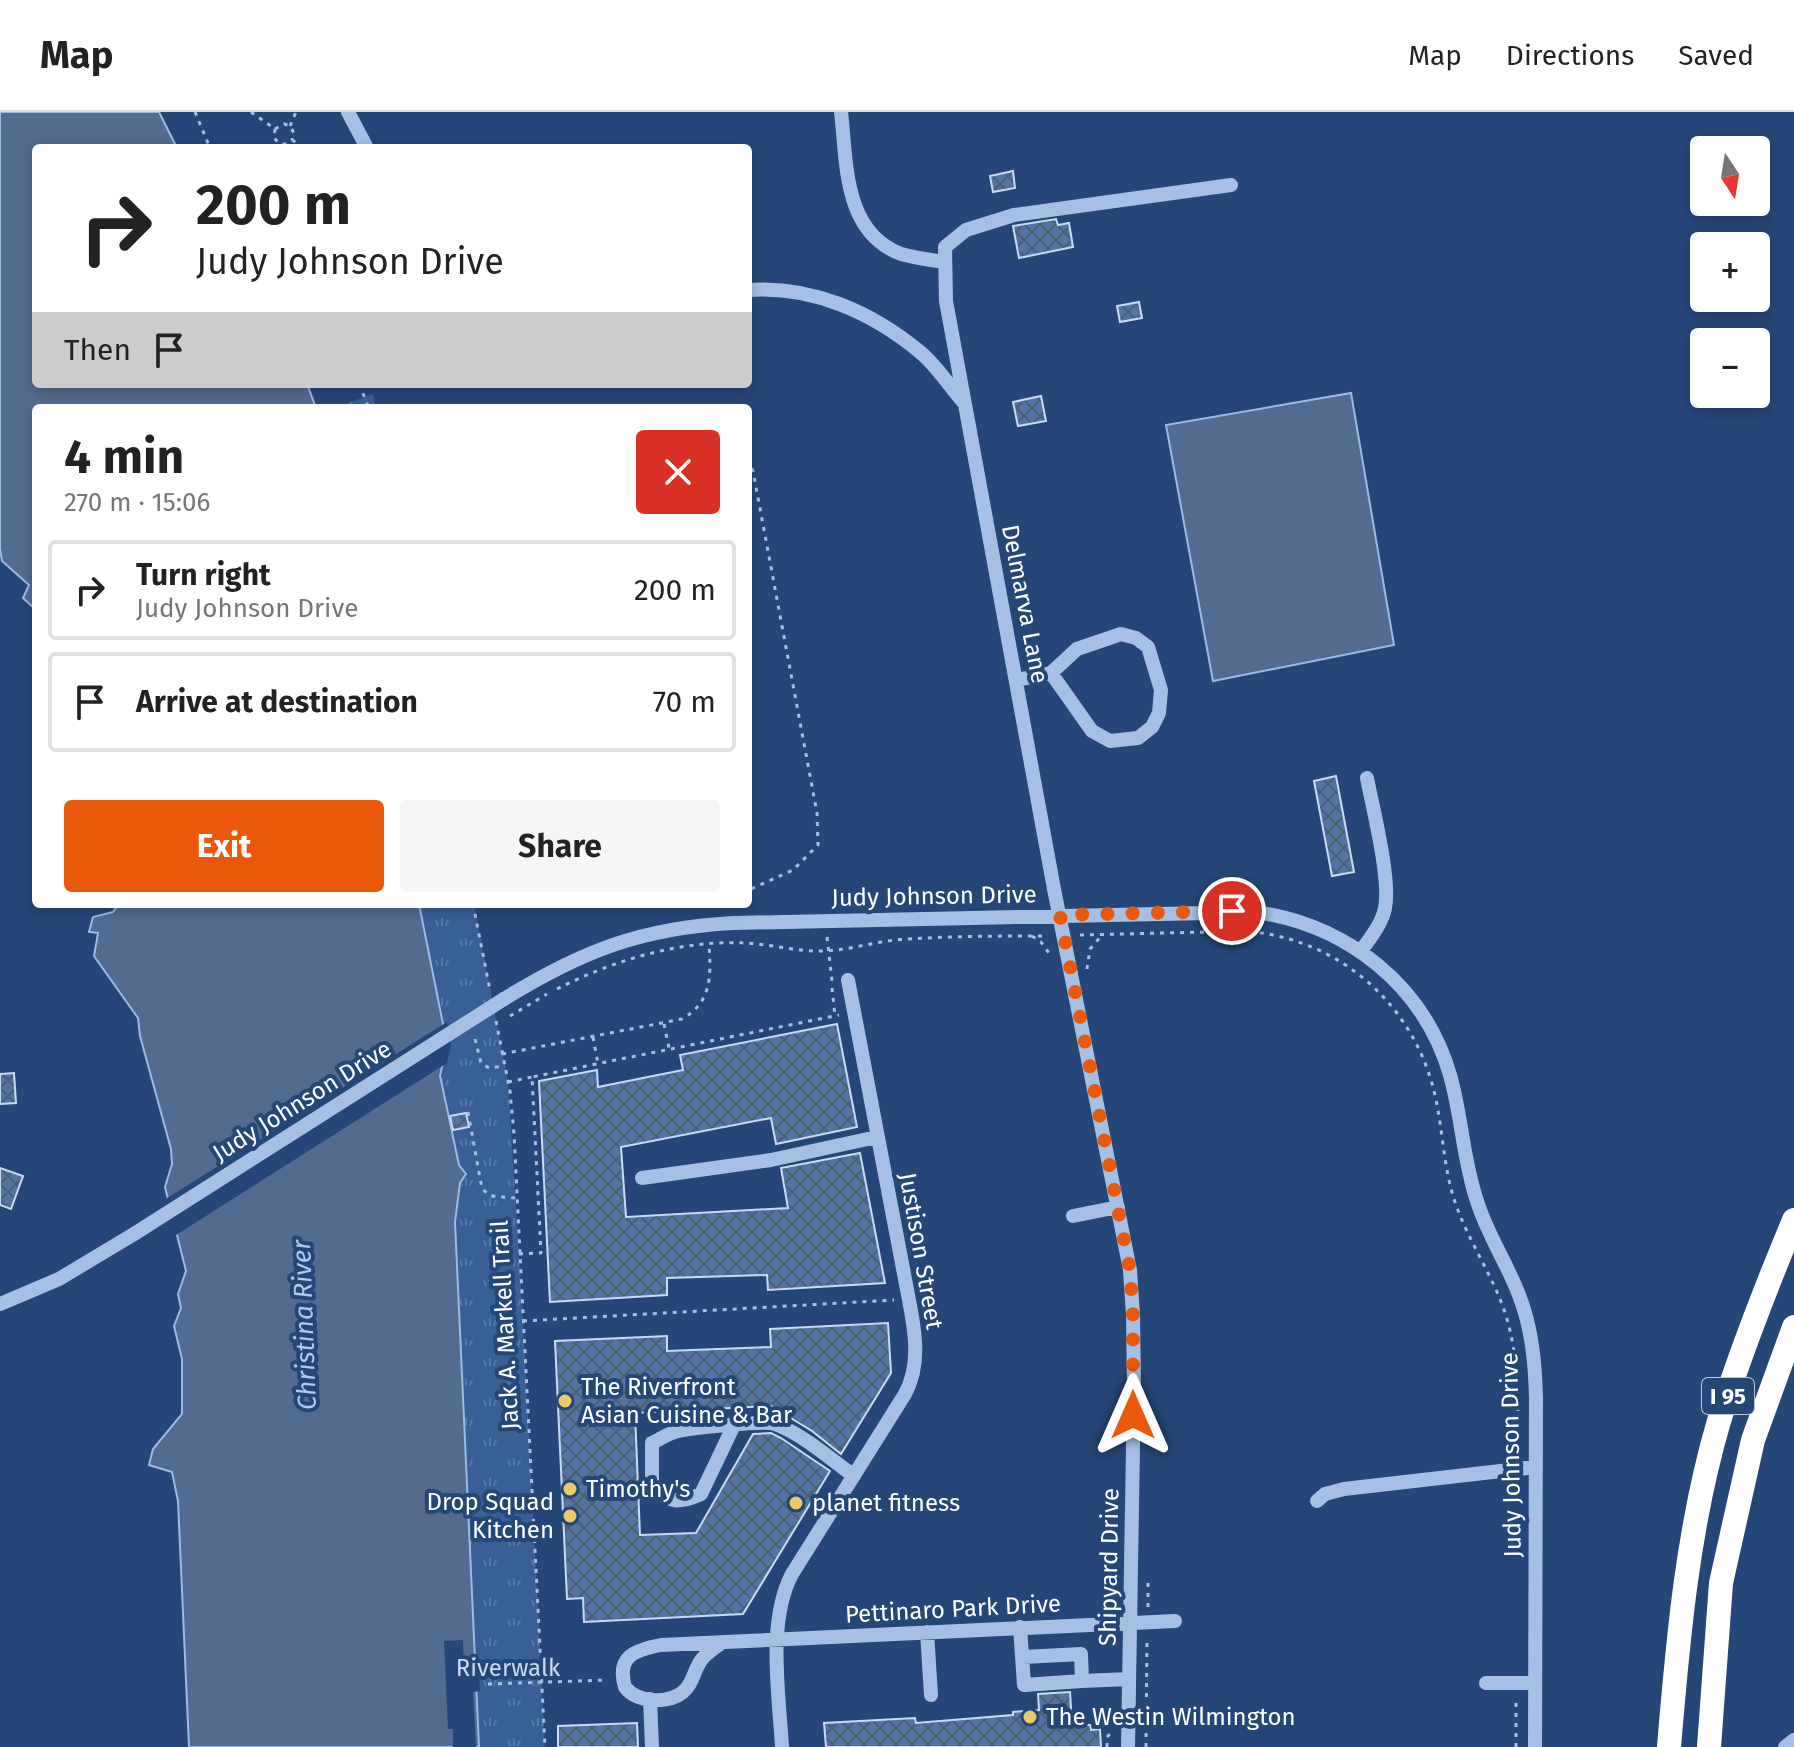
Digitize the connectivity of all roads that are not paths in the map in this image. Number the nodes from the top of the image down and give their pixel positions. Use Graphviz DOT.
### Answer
graph roads {
  1 [pos="348,112"];
  2 [pos="841,112"];
  3 [pos="365,144"];
  4 [pos="1231,185"];
  5 [pos="945,262"];
  6 [pos="752,290"];
  7 [pos="965,404"];
  8 [pos="1051,673"];
  9 [pos="1017,680"];
  10 [pos="1367,778"];
  11 [pos="1060,915"];
  12 [pos="1361,951"];
  13 [pos="848,980"];
  14 [pos="877,1137"];
  15 [pos="642,1178"];
  16 [pos="1118,1207"];
  17 [pos="1073,1216"];
  18 [pos="1794,1220"];
  19 [pos="0,1304"];
  20 [pos="1794,1327"];
  21 [pos="734,1425"];
  22 [pos="1536,1467"];
  23 [pos="854,1476"];
  24 [pos="1317,1501"];
  25 [pos="1130,1621"];
  26 [pos="1175,1621"];
  27 [pos="1020,1627"];
  28 [pos="927,1632"];
  29 [pos="778,1640"];
  30 [pos="721,1643"];
  31 [pos="1023,1657"];
  32 [pos="1129,1679"];
  33 [pos="1082,1681"];
  34 [pos="1486,1683"];
  35 [pos="1535,1683"];
  36 [pos="931,1695"];
  37 [pos="650,1699"];
  38 [pos="1794,1740"];
  39 [pos="652,1747"];
  40 [pos="782,1747"];
  41 [pos="1128,1747"];
  42 [pos="1535,1747"];
  43 [pos="1669,1747"];
  44 [pos="1709,1747"];
  45 [pos="1785,1747"];
  1 -- 3 [label="street"];
  2 -- 5 [label="street"];
  4 -- 5 [label="street"];
  5 -- 7 [label="street, Delmarva Lane"];
  6 -- 7 [label="street"];
  7 -- 9 [label="street, Delmarva Lane"];
  8 -- 8 [label="street"];
  8 -- 9 [label="street"];
  9 -- 11 [label="street, Delmarva Lane"];
  10 -- 12 [label="street"];
  11 -- 12 [label="street, Judy Johnson Drive"];
  11 -- 16 [label="street, Shipyard Drive"];
  11 -- 19 [label="street, Judy Johnson Drive, bridge"];
  12 -- 22 [label="street, Judy Johnson Drive"];
  13 -- 14 [label="street, Justison Street"];
  14 -- 15 [label="street"];
  14 -- 23 [label="street, Justison Street"];
  16 -- 17 [label="street"];
  16 -- 25 [label="street, Shipyard Drive"];
  18 -- 43 [label="highway, I 95"];
  20 -- 44 [label="highway, I 95"];
  21 -- 21 [label="street"];
  21 -- 23 [label="street"];
  22 -- 24 [label="street"];
  22 -- 35 [label="street, Judy Johnson Drive"];
  23 -- 29 [label="street, Justison Street"];
  25 -- 26 [label="street, Pettinaro Park Drive"];
  25 -- 27 [label="street, Pettinaro Park Drive"];
  25 -- 32 [label="street, Shipyard Drive"];
  27 -- 28 [label="street, Pettinaro Park Drive"];
  27 -- 31 [label="street"];
  28 -- 29 [label="street, Pettinaro Park Drive"];
  28 -- 36 [label="street"];
  29 -- 30 [label="street, Pettinaro Park Drive"];
  29 -- 40 [label="street"];
  30 -- 37 [label="street"];
  30 -- 37 [label="street, Pettinaro Park Drive"];
  31 -- 33 [label="street"];
  31 -- 33 [label="street"];
  32 -- 33 [label="street"];
  32 -- 41 [label="street, Shipyard Drive"];
  34 -- 35 [label="street"];
  35 -- 42 [label="street, Judy Johnson Drive"];
  37 -- 39 [label="street"];
  38 -- 45 [label="street"];
}
